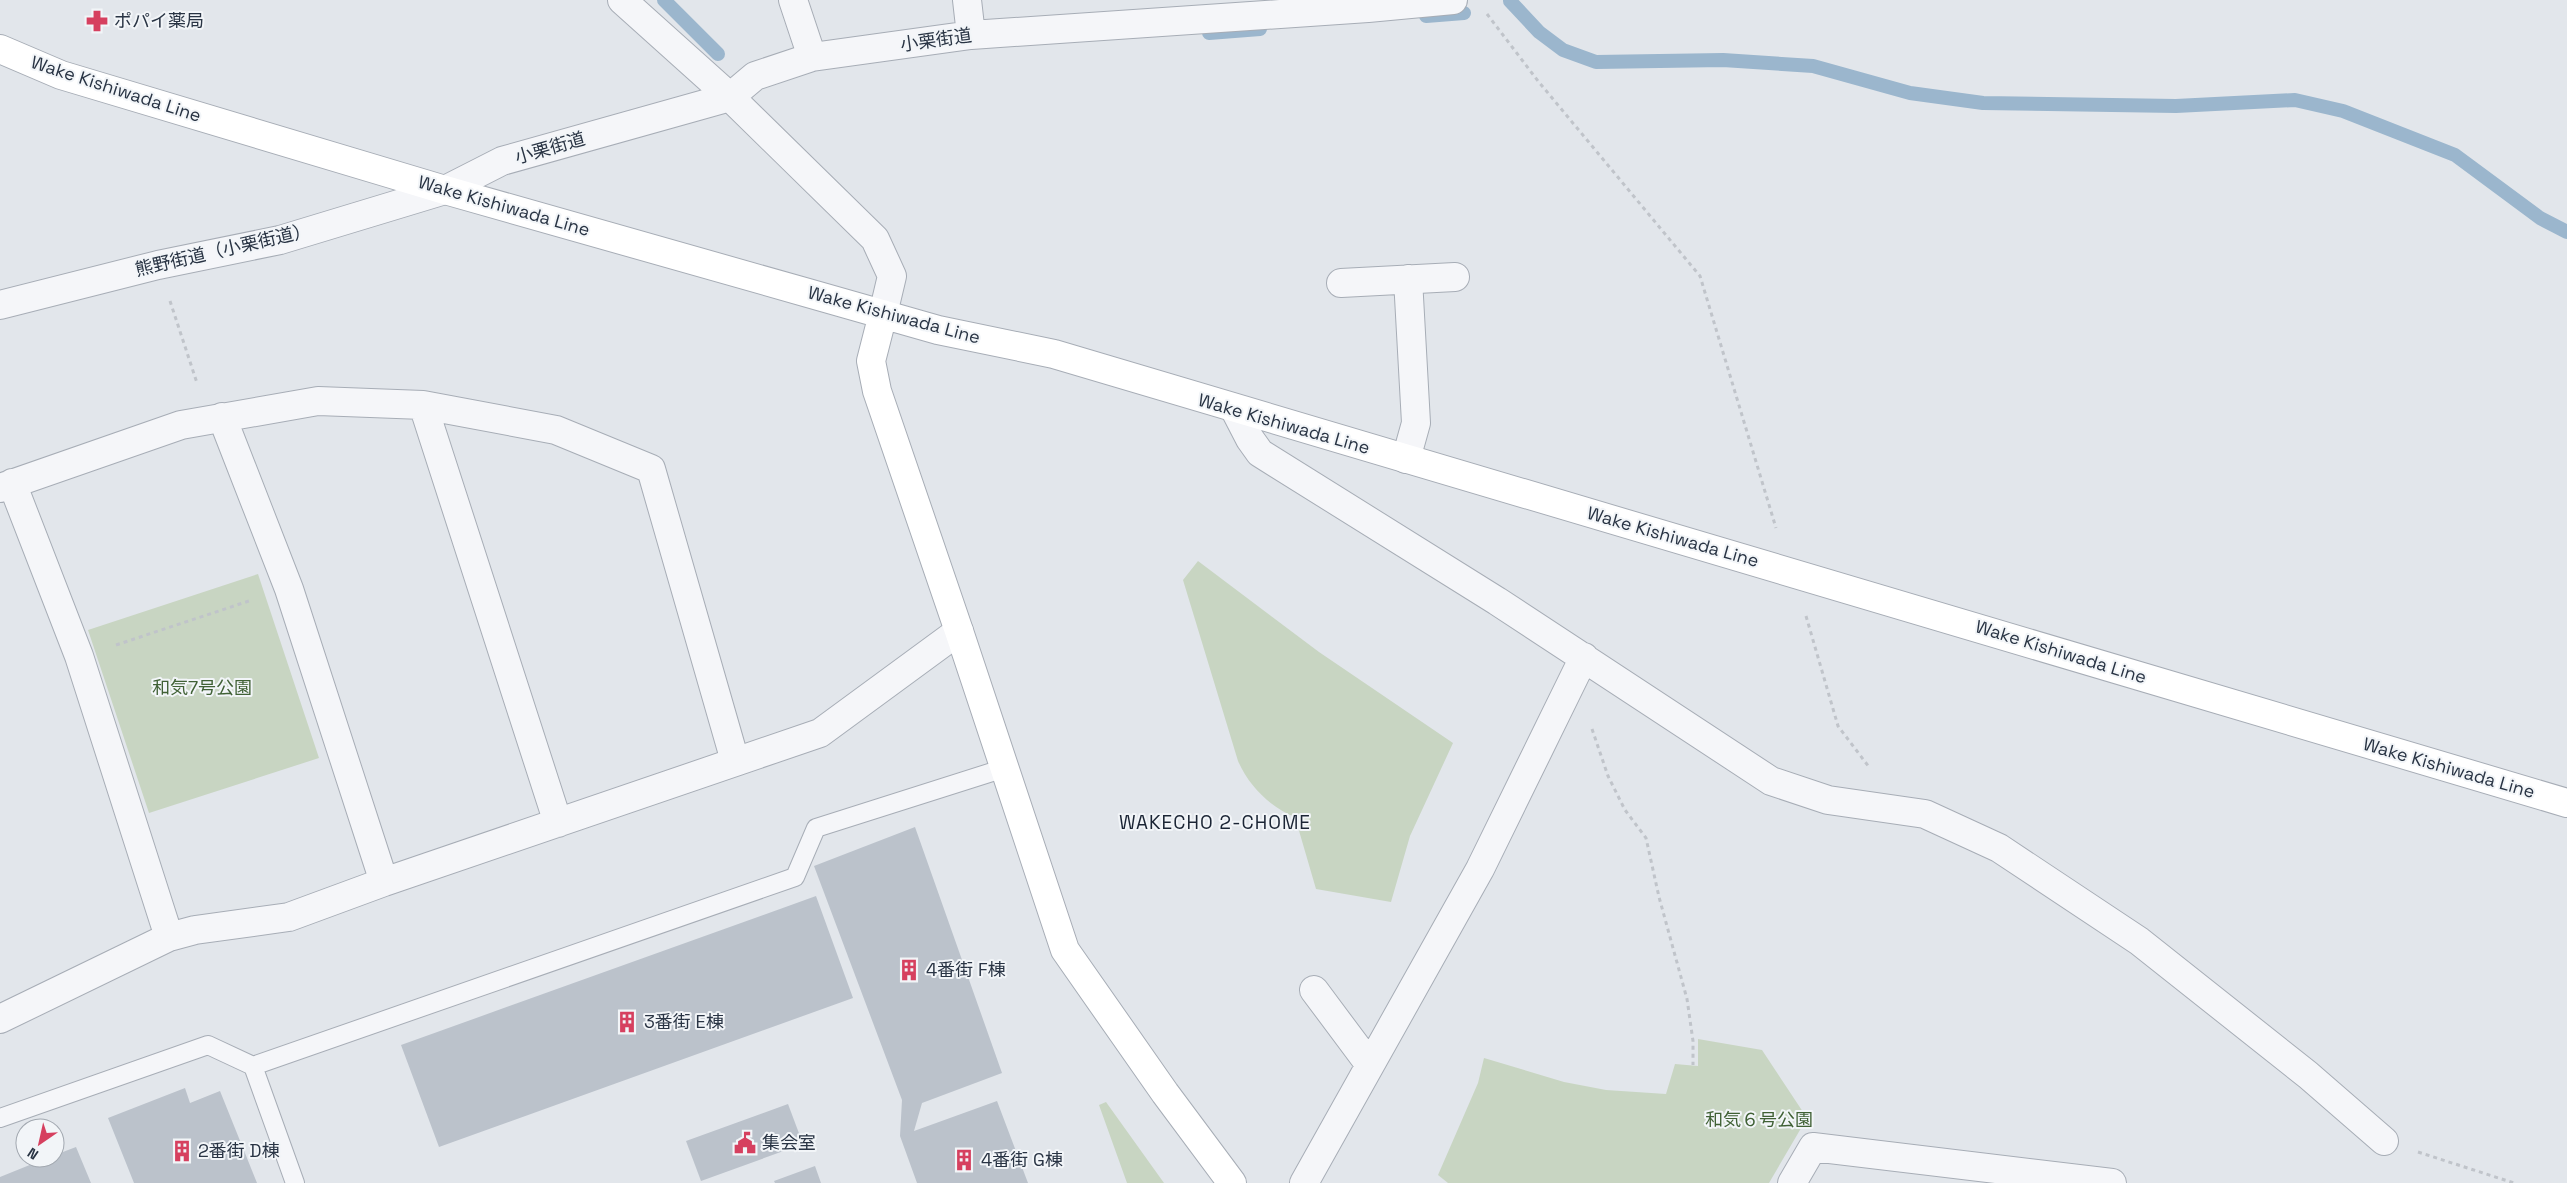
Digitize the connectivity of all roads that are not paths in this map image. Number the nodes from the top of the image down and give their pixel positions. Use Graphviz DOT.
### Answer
graph roads {
  1 [pos="622,0"];
  2 [pos="793,0"];
  3 [pos="967,0"];
  4 [pos="1453,0"];
  5 [pos="971,35"];
  6 [pos="0,49"];
  7 [pos="812,57"];
  8 [pos="730,97"];
  9 [pos="445,190"];
  10 [pos="1455,277"];
  11 [pos="1408,280"];
  12 [pos="1341,283"];
  13 [pos="0,305"];
  14 [pos="883,314"];
  15 [pos="423,405"];
  16 [pos="1235,410"];
  17 [pos="216,418"];
  18 [pos="1406,460"];
  19 [pos="6,485"];
  20 [pos="959,630"];
  21 [pos="1584,657"];
  22 [pos="736,761"];
  23 [pos="1005,768"];
  24 [pos="2567,802"];
  25 [pos="558,822"];
  26 [pos="384,882"];
  27 [pos="169,937"];
  28 [pos="1314,990"];
  29 [pos="0,1019"];
  30 [pos="1370,1065"];
  31 [pos="253,1066"];
  32 [pos="0,1118"];
  33 [pos="2384,1142"];
  34 [pos="295,1183"];
  35 [pos="1232,1183"];
  36 [pos="1304,1183"];
  37 [pos="1792,1183"];
  38 [pos="2112,1183"];
  1 -- 8 [label="street"];
  2 -- 7 [label="street"];
  3 -- 5 [label="street"];
  4 -- 5 [label="street, 小栗街道"];
  5 -- 7 [label="street, 小栗街道"];
  6 -- 9 [label="main road, Wake Kishiwada Line"];
  7 -- 8 [label="street, 小栗街道"];
  8 -- 9 [label="street, 小栗街道"];
  8 -- 14 [label="street"];
  9 -- 13 [label="street, 熊野街道（小栗街道）"];
  9 -- 14 [label="main road, Wake Kishiwada Line"];
  10 -- 11 [label="street"];
  11 -- 12 [label="street"];
  11 -- 18 [label="street"];
  14 -- 16 [label="main road, Wake Kishiwada Line"];
  14 -- 20 [label="main road"];
  15 -- 17 [label="street"];
  15 -- 22 [label="street"];
  15 -- 25 [label="street"];
  16 -- 18 [label="main road, Wake Kishiwada Line"];
  16 -- 21 [label="street"];
  17 -- 19 [label="street"];
  17 -- 26 [label="street"];
  18 -- 24 [label="main road, Wake Kishiwada Line"];
  19 -- 27 [label="street"];
  20 -- 22 [label="street"];
  20 -- 23 [label="main road"];
  21 -- 30 [label="street"];
  21 -- 33 [label="street"];
  22 -- 25 [label="street"];
  23 -- 31 [label="lane"];
  23 -- 35 [label="main road"];
  25 -- 26 [label="street"];
  26 -- 27 [label="street"];
  27 -- 29 [label="street"];
  28 -- 30 [label="street"];
  30 -- 36 [label="street"];
  31 -- 32 [label="lane"];
  31 -- 34 [label="lane"];
  37 -- 38 [label="street"];
}
